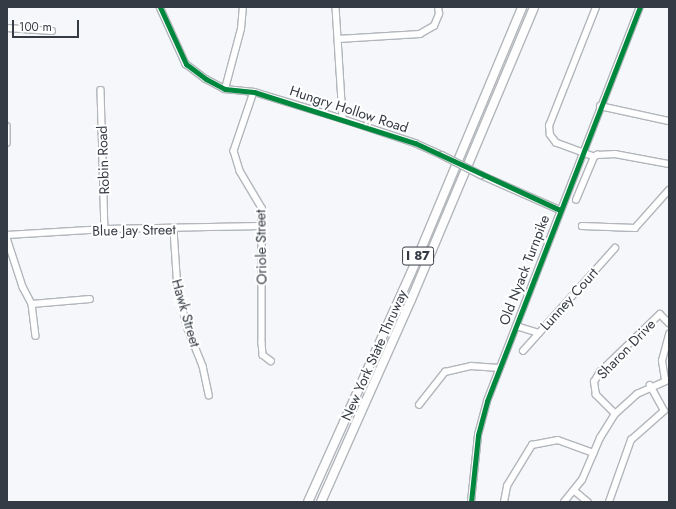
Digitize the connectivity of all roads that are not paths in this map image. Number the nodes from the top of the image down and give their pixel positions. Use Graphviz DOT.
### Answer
graph roads {
  1 [pos="160,7"];
  2 [pos="243,7"];
  3 [pos="336,7"];
  4 [pos="438,7"];
  5 [pos="522,7"];
  6 [pos="534,7"];
  7 [pos="596,7"];
  8 [pos="640,7"];
  9 [pos="7,28"];
  10 [pos="52,31"];
  11 [pos="338,39"];
  12 [pos="225,88"];
  13 [pos="102,90"];
  14 [pos="254,92"];
  15 [pos="600,106"];
  16 [pos="343,119"];
  17 [pos="669,121"];
  18 [pos="7,126"];
  19 [pos="7,143"];
  20 [pos="582,152"];
  21 [pos="594,157"];
  22 [pos="669,164"];
  23 [pos="669,190"];
  24 [pos="576,200"];
  25 [pos="560,210"];
  26 [pos="261,226"];
  27 [pos="582,226"];
  28 [pos="105,229"];
  29 [pos="174,230"];
  30 [pos="7,237"];
  31 [pos="615,248"];
  32 [pos="90,299"];
  33 [pos="32,304"];
  34 [pos="669,323"];
  35 [pos="516,326"];
  36 [pos="539,333"];
  37 [pos="669,334"];
  38 [pos="36,336"];
  39 [pos="523,351"];
  40 [pos="271,362"];
  41 [pos="499,368"];
  42 [pos="667,380"];
  43 [pos="650,386"];
  44 [pos="208,395"];
  45 [pos="419,405"];
  46 [pos="614,414"];
  47 [pos="594,454"];
  48 [pos="575,491"];
  49 [pos="308,502"];
  50 [pos="320,502"];
  51 [pos="471,502"];
  52 [pos="504,502"];
  53 [pos="564,502"];
  54 [pos="588,502"];
  55 [pos="609,502"];
  1 -- 12 [label="street, Hungry Hollow Road"];
  2 -- 12 [label="street"];
  3 -- 11 [label="street"];
  4 -- 11 [label="street"];
  5 -- 49 [label="highway, New York State Thruway / I 87"];
  6 -- 50 [label="highway, New York State Thruway / I 87"];
  7 -- 20 [label="street"];
  8 -- 15 [label="street, Old Nyack Turnpike"];
  9 -- 10 [label="street"];
  11 -- 16 [label="street"];
  12 -- 14 [label="street, Hungry Hollow Road"];
  13 -- 28 [label="street, Robin Road"];
  14 -- 16 [label="street, Hungry Hollow Road"];
  14 -- 26 [label="street, Oriole Street"];
  15 -- 17 [label="street"];
  15 -- 20 [label="street, Old Nyack Turnpike"];
  16 -- 25 [label="street, Hungry Hollow Road, bridge"];
  18 -- 19 [label="street"];
  20 -- 21 [label="street"];
  20 -- 25 [label="street, Old Nyack Turnpike"];
  21 -- 22 [label="street"];
  21 -- 24 [label="street"];
  23 -- 27 [label="street"];
  25 -- 35 [label="street, Old Nyack Turnpike"];
  26 -- 29 [label="street, Blue Jay Street"];
  26 -- 40 [label="street, Oriole Street"];
  28 -- 29 [label="street, Blue Jay Street"];
  28 -- 30 [label="street, Blue Jay Street"];
  29 -- 44 [label="street, Hawk Street"];
  30 -- 33 [label="street"];
  31 -- 36 [label="street, Lunney Court"];
  32 -- 33 [label="street"];
  33 -- 38 [label="street"];
  34 -- 46 [label="street, Sharon Drive"];
  35 -- 36 [label="street"];
  35 -- 41 [label="street, Old Nyack Turnpike"];
  36 -- 39 [label="street, Lunney Court"];
  37 -- 42 [label="street"];
  41 -- 45 [label="street"];
  41 -- 51 [label="street, Old Nyack Turnpike"];
  42 -- 43 [label="street"];
  43 -- 46 [label="street"];
  43 -- 55 [label="street"];
  46 -- 47 [label="street"];
  47 -- 48 [label="street"];
  47 -- 52 [label="street"];
  48 -- 53 [label="street"];
  48 -- 54 [label="street"];
}
